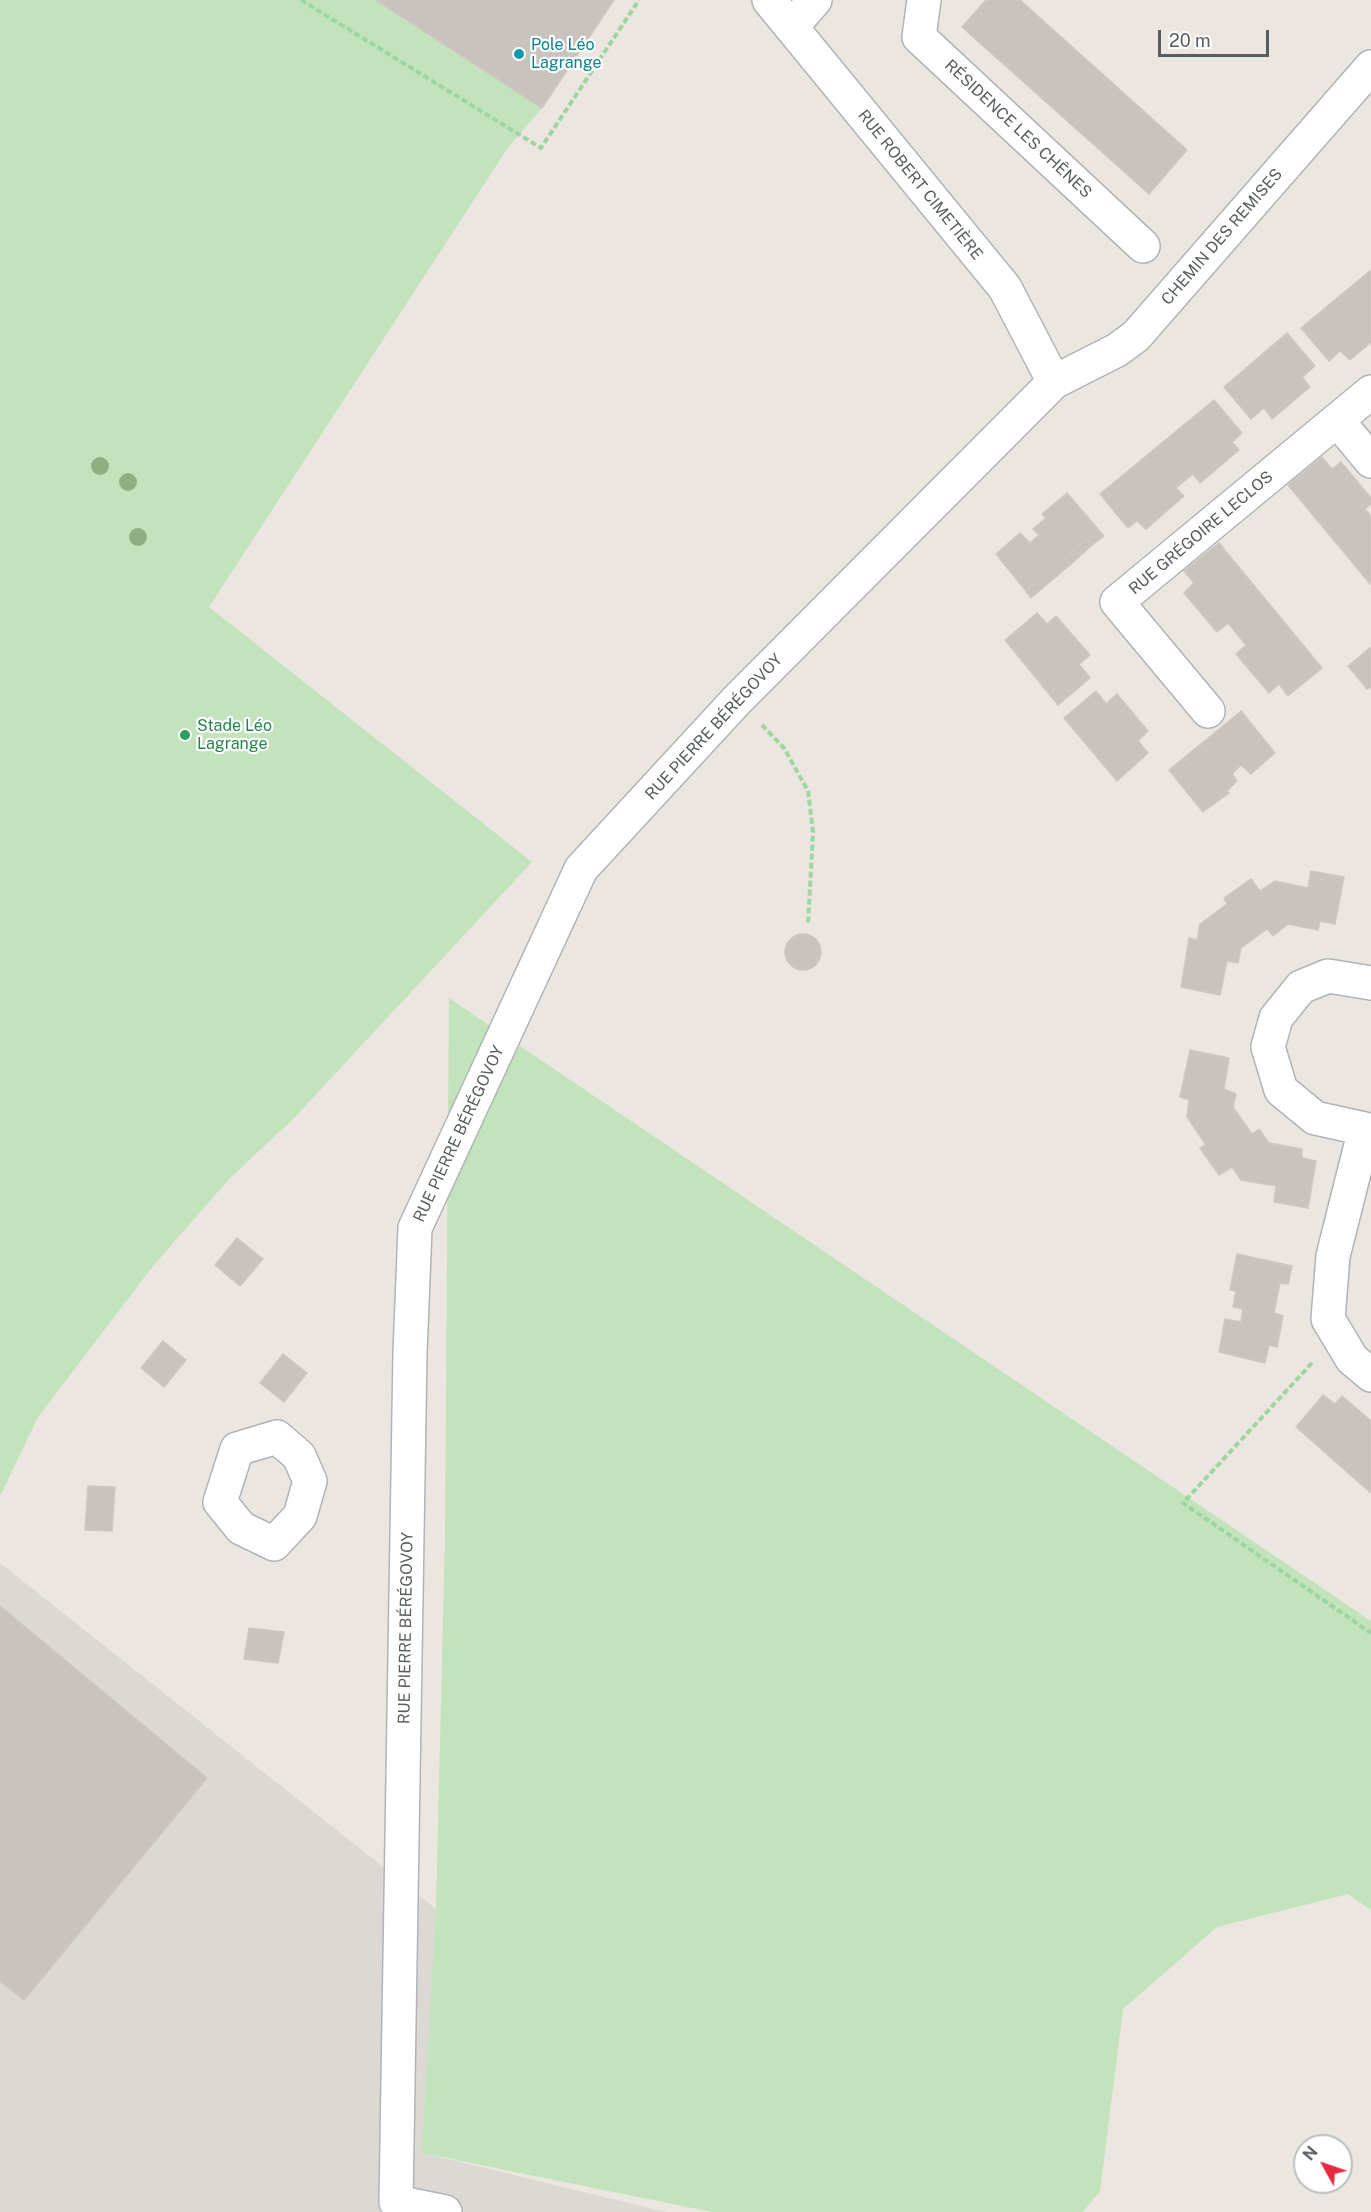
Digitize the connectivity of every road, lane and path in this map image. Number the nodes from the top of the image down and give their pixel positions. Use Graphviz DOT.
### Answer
graph roads {
  1 [pos="301,0"];
  2 [pos="639,0"];
  3 [pos="769,0"];
  4 [pos="815,0"];
  5 [pos="924,0"];
  6 [pos="791,27"];
  7 [pos="1371,67"];
  8 [pos="1143,246"];
  9 [pos="1054,382"];
  10 [pos="1371,392"];
  11 [pos="1337,420"];
  12 [pos="1371,461"];
  13 [pos="737,700"];
  14 [pos="1208,711"];
  15 [pos="808,925"];
  16 [pos="1371,983"];
  17 [pos="1338,1335"];
  18 [pos="1371,1375"];
  19 [pos="1371,1633"];
  20 [pos="445,2212"];
  1 -- 2 [label="path"];
  3 -- 6 [label="street, RUE ROBERT CIMETIÈRE"];
  4 -- 6 [label="street"];
  5 -- 8 [label="street, RÉSIDENCE LES CHÊNES"];
  6 -- 9 [label="street, RUE ROBERT CIMETIÈRE"];
  7 -- 9 [label="street, CHEMIN DES REMISES"];
  9 -- 13 [label="street, RUE PIERRE BÉRÉGOVOY"];
  10 -- 11 [label="street, RUE GRÉGOIRE LECLOS"];
  11 -- 12 [label="street"];
  11 -- 14 [label="street, RUE GRÉGOIRE LECLOS"];
  13 -- 15 [label="path"];
  13 -- 20 [label="street, RUE PIERRE BÉRÉGOVOY"];
  16 -- 17 [label="street"];
  17 -- 18 [label="street"];
  17 -- 19 [label="path"];
}
